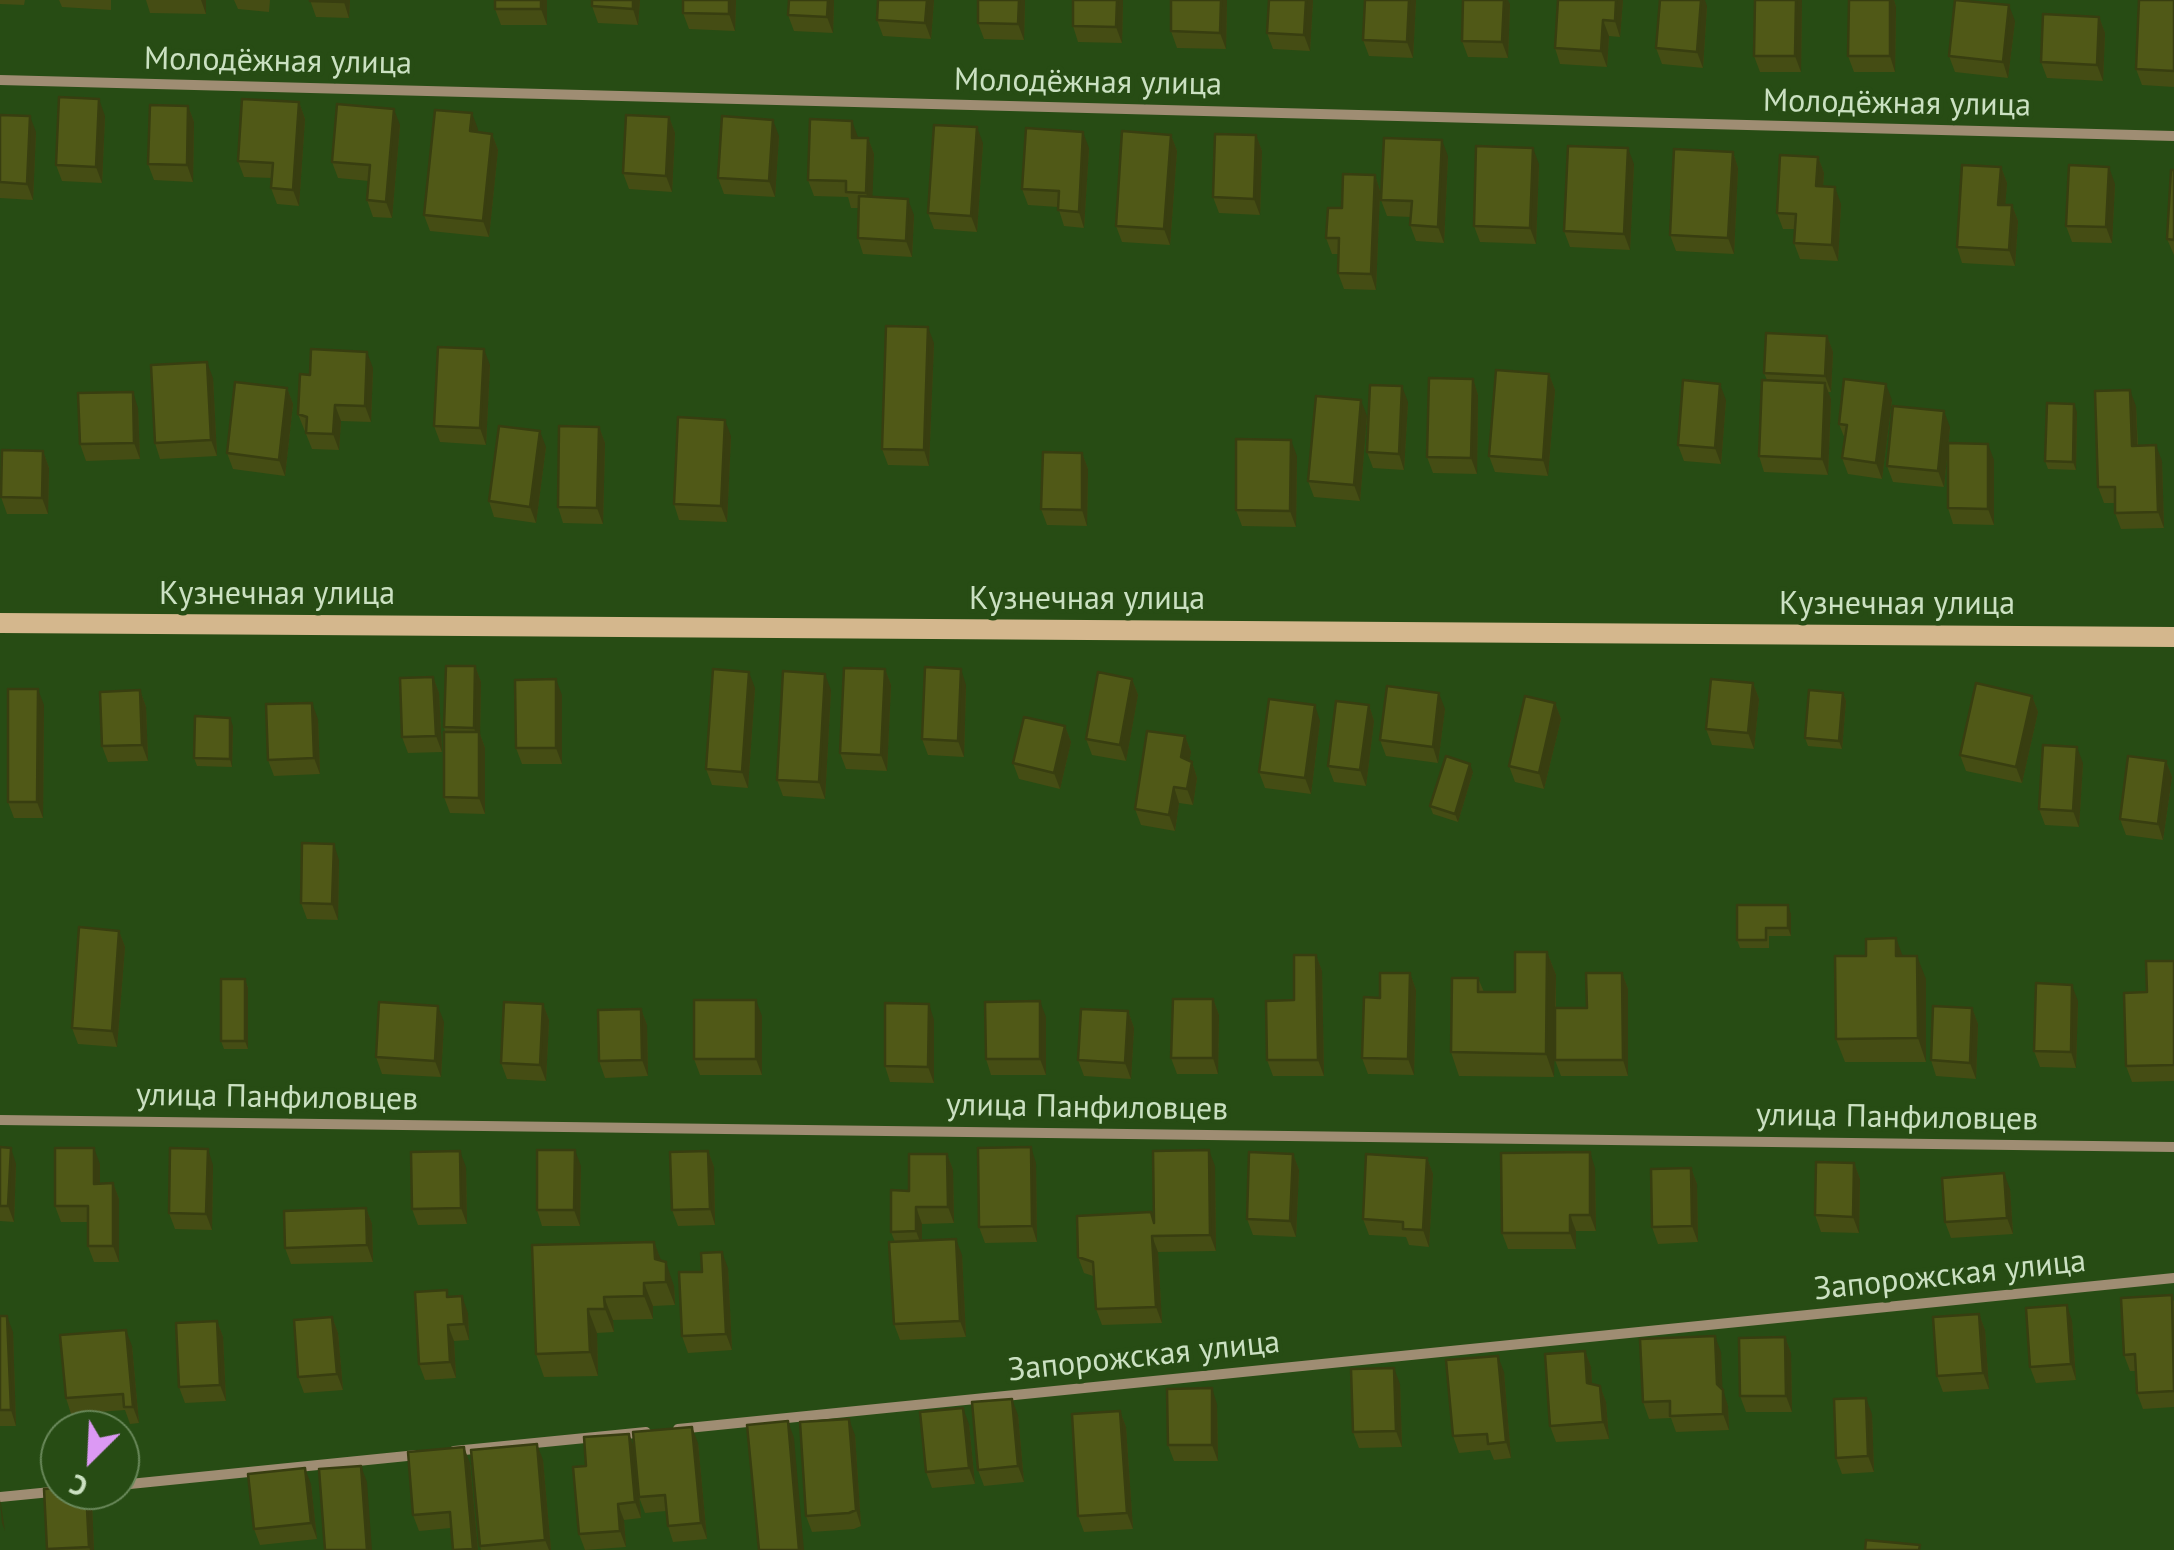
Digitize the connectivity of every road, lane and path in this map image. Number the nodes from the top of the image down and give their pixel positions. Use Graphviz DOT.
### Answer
graph roads {
  1 [pos="0,80"];
  2 [pos="2174,136"];
  3 [pos="0,623"];
  4 [pos="2174,636"];
  5 [pos="0,1120"];
  6 [pos="2174,1147"];
  7 [pos="2174,1278"];
  8 [pos="673,1430"];
  9 [pos="653,1432"];
  10 [pos="140,1483"];
  11 [pos="40,1493"];
  12 [pos="0,1497"];
  1 -- 2 [label="street, Молодёжная улица"];
  3 -- 4 [label="main road, Кузнечная улица"];
  5 -- 6 [label="street, улица Панфиловцев"];
  7 -- 8 [label="street, Запорожская улица"];
  9 -- 10 [label="street"];
  11 -- 12 [label="street"];
}
